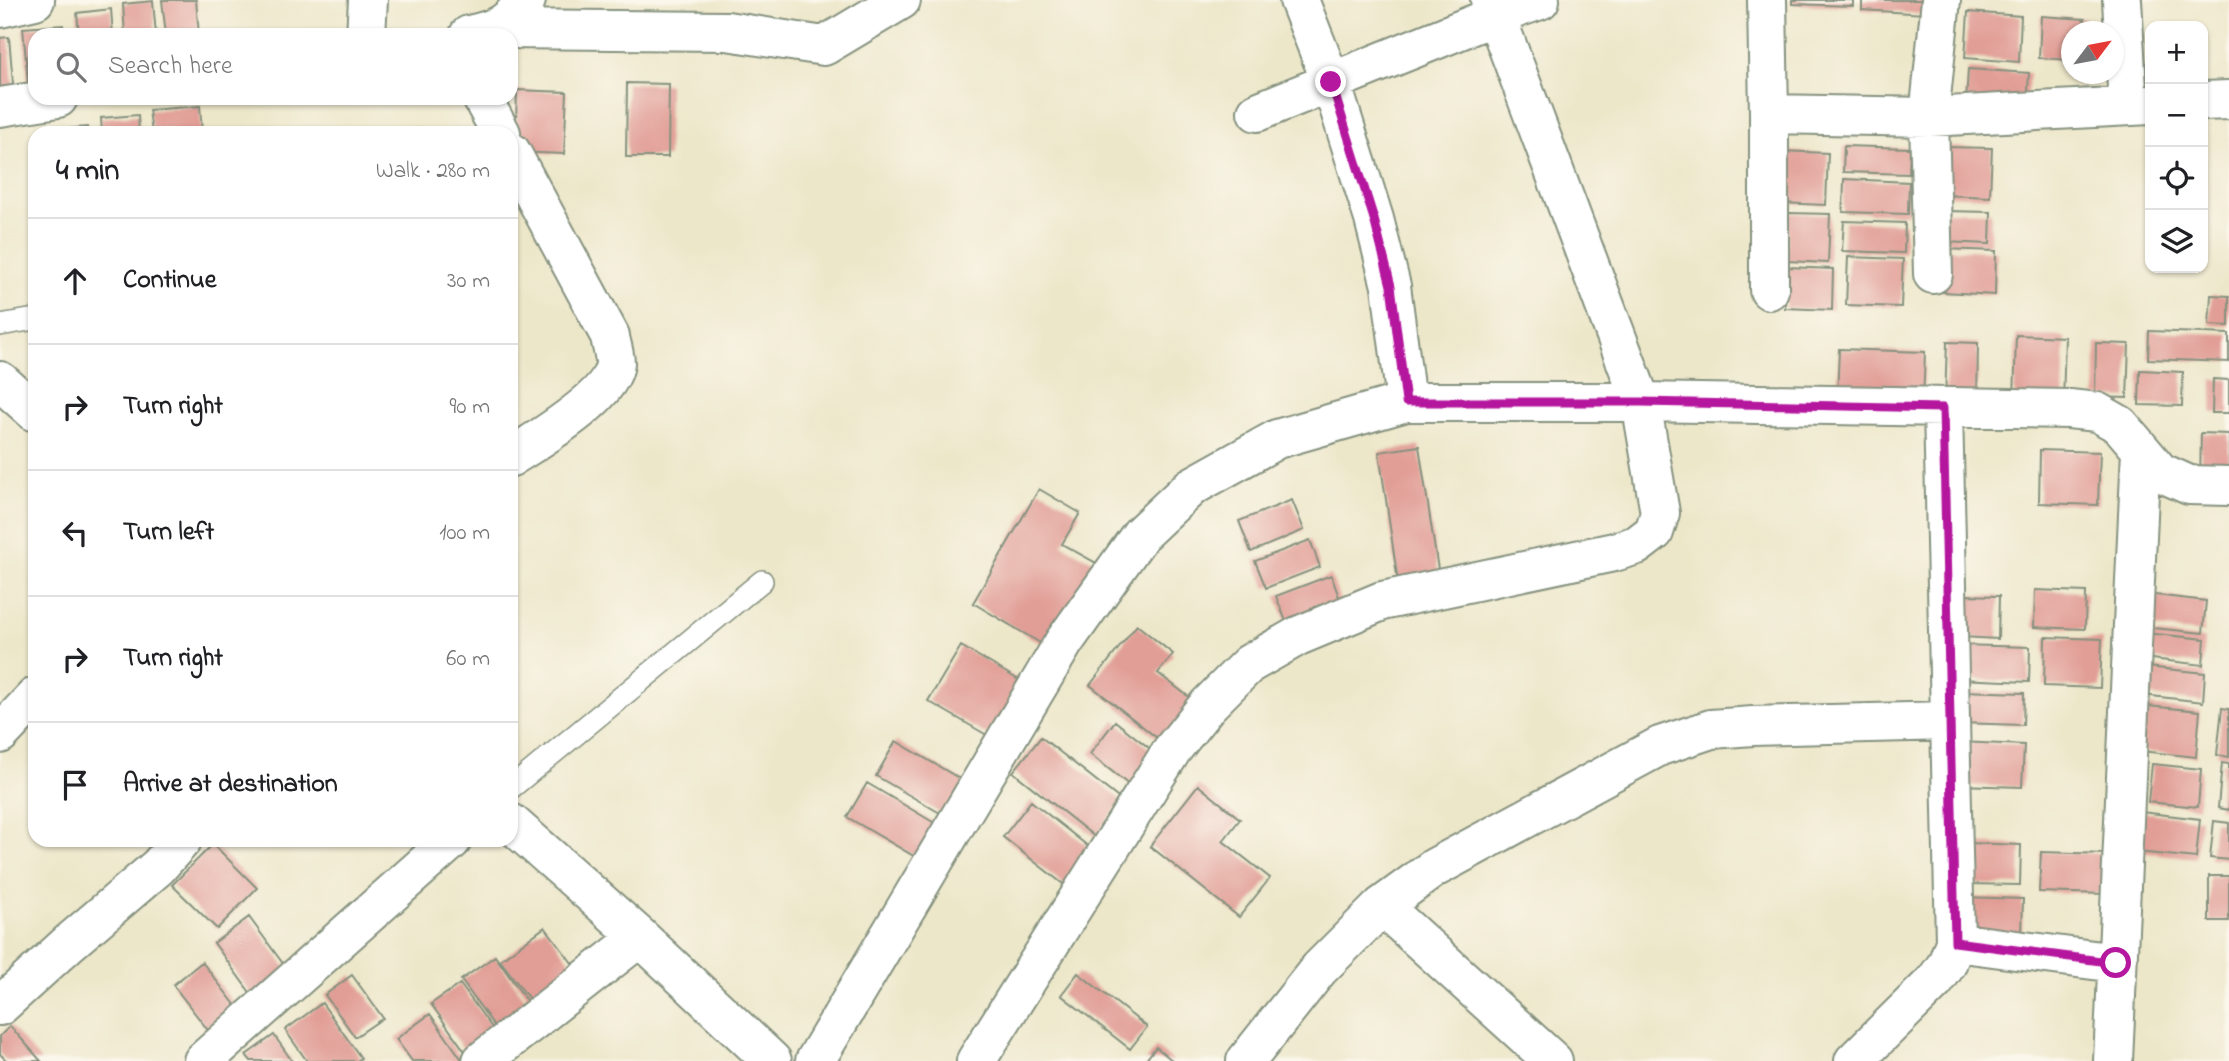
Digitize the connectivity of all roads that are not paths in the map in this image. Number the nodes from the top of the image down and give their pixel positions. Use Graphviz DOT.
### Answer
graph roads {
  1 [pos="35,0"];
  2 [pos="368,0"];
  3 [pos="526,0"];
  4 [pos="901,0"];
  5 [pos="1299,0"];
  6 [pos="1540,0"];
  7 [pos="1767,0"];
  8 [pos="1941,0"];
  9 [pos="2122,0"];
  10 [pos="1494,7"];
  11 [pos="0,8"];
  12 [pos="366,28"];
  13 [pos="490,28"];
  14 [pos="518,32"];
  15 [pos="1331,82"];
  16 [pos="2229,100"];
  17 [pos="2208,102"];
  18 [pos="28,103"];
  19 [pos="486,105"];
  20 [pos="2139,105"];
  21 [pos="0,107"];
  22 [pos="1257,112"];
  23 [pos="1769,114"];
  24 [pos="1929,117"];
  25 [pos="497,126"];
  26 [pos="518,165"];
  27 [pos="1933,274"];
  28 [pos="1769,290"];
  29 [pos="28,320"];
  30 [pos="0,325"];
  31 [pos="0,380"];
  32 [pos="1406,402"];
  33 [pos="1641,402"];
  34 [pos="28,406"];
  35 [pos="1943,408"];
  36 [pos="2141,450"];
  37 [pos="518,452"];
  38 [pos="2229,486"];
  39 [pos="762,581"];
  40 [pos="28,705"];
  41 [pos="1950,721"];
  42 [pos="0,734"];
  43 [pos="518,782"];
  44 [pos="518,829"];
  45 [pos="176,847"];
  46 [pos="444,847"];
  47 [pos="1382,906"];
  48 [pos="640,937"];
  49 [pos="1955,942"];
  50 [pos="2116,963"];
  51 [pos="0,1006"];
  52 [pos="767,1060"];
  53 [pos="203,1061"];
  54 [pos="482,1061"];
  55 [pos="815,1061"];
  56 [pos="976,1061"];
  57 [pos="1246,1061"];
  58 [pos="1553,1061"];
  59 [pos="1854,1061"];
  60 [pos="2113,1061"];
  1 -- 11 [label="street"];
  2 -- 12 [label="street"];
  3 -- 13 [label="street"];
  4 -- 14 [label="street"];
  5 -- 15 [label="street"];
  6 -- 10 [label="street"];
  7 -- 23 [label="street"];
  8 -- 24 [label="street"];
  9 -- 20 [label="street"];
  10 -- 15 [label="street"];
  10 -- 33 [label="street"];
  15 -- 22 [label="street"];
  15 -- 32 [label="street"];
  16 -- 17 [label="street"];
  18 -- 21 [label="street"];
  19 -- 25 [label="street"];
  20 -- 24 [label="street"];
  23 -- 24 [label="street"];
  23 -- 28 [label="street"];
  24 -- 27 [label="street"];
  26 -- 37 [label="street"];
  29 -- 30 [label="lane"];
  31 -- 34 [label="street"];
  32 -- 33 [label="street"];
  32 -- 55 [label="street"];
  33 -- 35 [label="street"];
  33 -- 56 [label="street"];
  35 -- 36 [label="street"];
  35 -- 41 [label="street"];
  36 -- 38 [label="street"];
  36 -- 50 [label="street"];
  39 -- 43 [label="lane"];
  40 -- 42 [label="street"];
  41 -- 47 [label="street"];
  41 -- 49 [label="street"];
  44 -- 48 [label="street"];
  45 -- 51 [label="street"];
  46 -- 53 [label="street"];
  47 -- 57 [label="street"];
  47 -- 58 [label="street"];
  48 -- 52 [label="street"];
  48 -- 54 [label="street"];
  49 -- 50 [label="street"];
  49 -- 59 [label="street"];
  50 -- 60 [label="street"];
}
